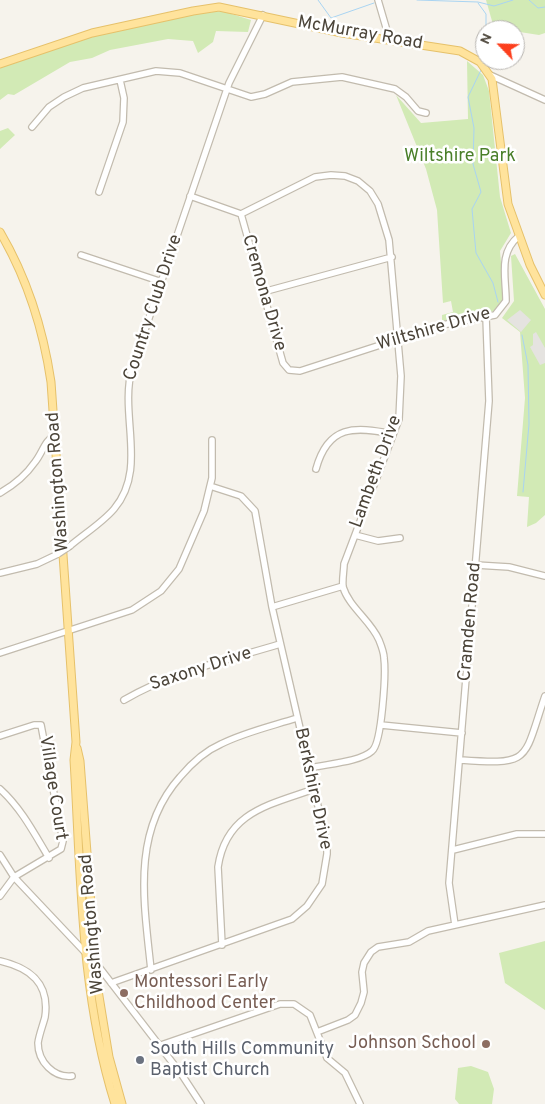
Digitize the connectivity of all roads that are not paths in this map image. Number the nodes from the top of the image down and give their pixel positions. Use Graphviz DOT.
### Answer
graph roads {
  1 [pos="378,0"];
  2 [pos="263,15"];
  3 [pos="390,41"];
  4 [pos="0,64"];
  5 [pos="490,74"];
  6 [pos="120,80"];
  7 [pos="227,90"];
  8 [pos="545,100"];
  9 [pos="426,113"];
  10 [pos="32,128"];
  11 [pos="99,192"];
  12 [pos="190,196"];
  13 [pos="241,214"];
  14 [pos="0,232"];
  15 [pos="519,236"];
  16 [pos="80,255"];
  17 [pos="392,257"];
  18 [pos="162,282"];
  19 [pos="263,292"];
  20 [pos="545,295"];
  21 [pos="486,317"];
  22 [pos="398,340"];
  23 [pos="289,370"];
  24 [pos="56,434"];
  25 [pos="393,434"];
  26 [pos="212,440"];
  27 [pos="316,469"];
  28 [pos="210,486"];
  29 [pos="0,493"];
  30 [pos="355,534"];
  31 [pos="400,538"];
  32 [pos="476,565"];
  33 [pos="0,573"];
  34 [pos="545,576"];
  35 [pos="343,586"];
  36 [pos="272,607"];
  37 [pos="68,631"];
  38 [pos="280,644"];
  39 [pos="0,652"];
  40 [pos="545,696"];
  41 [pos="124,700"];
  42 [pos="297,718"];
  43 [pos="381,725"];
  44 [pos="462,733"];
  45 [pos="0,736"];
  46 [pos="76,742"];
  47 [pos="461,760"];
  48 [pos="310,768"];
  49 [pos="0,789"];
  50 [pos="314,789"];
  51 [pos="545,834"];
  52 [pos="453,850"];
  53 [pos="0,855"];
  54 [pos="49,858"];
  55 [pos="14,877"];
  56 [pos="0,896"];
  57 [pos="545,904"];
  58 [pos="455,925"];
  59 [pos="222,945"];
  60 [pos="86,952"];
  61 [pos="0,961"];
  62 [pos="95,962"];
  63 [pos="151,970"];
  64 [pos="111,983"];
  65 [pos="317,1032"];
  66 [pos="158,1046"];
  67 [pos="72,1076"];
  68 [pos="115,1104"];
  69 [pos="122,1104"];
  70 [pos="201,1104"];
  71 [pos="360,1104"];
  1 -- 3 [label="street"];
  2 -- 3 [label="main road, McMurray Road"];
  2 -- 4 [label="main road, McMurray Road"];
  2 -- 7 [label="street, Country Club Drive"];
  3 -- 5 [label="main road, McMurray Road"];
  5 -- 8 [label="street"];
  5 -- 15 [label="main road"];
  6 -- 7 [label="street"];
  6 -- 10 [label="street"];
  6 -- 11 [label="street"];
  7 -- 9 [label="street"];
  7 -- 12 [label="street, Country Club Drive"];
  12 -- 13 [label="street"];
  12 -- 18 [label="street, Country Club Drive"];
  13 -- 17 [label="street, Lambeth Drive"];
  13 -- 19 [label="street, Cremona Drive"];
  14 -- 24 [label="main road, Washington Road"];
  15 -- 20 [label="main road"];
  15 -- 21 [label="street, Wiltshire Drive"];
  16 -- 18 [label="street"];
  17 -- 19 [label="street"];
  17 -- 22 [label="street, Lambeth Drive"];
  18 -- 33 [label="street, Country Club Drive, bridge"];
  19 -- 23 [label="street, Cremona Drive"];
  21 -- 22 [label="street, Wiltshire Drive"];
  21 -- 32 [label="street, Cramden Road"];
  22 -- 23 [label="street, Wiltshire Drive"];
  22 -- 25 [label="street, Lambeth Drive"];
  24 -- 29 [label="street"];
  24 -- 37 [label="main road, Washington Road"];
  25 -- 27 [label="street"];
  25 -- 30 [label="street, Lambeth Drive"];
  26 -- 28 [label="street"];
  28 -- 36 [label="street, Berkshire Drive"];
  28 -- 37 [label="street"];
  30 -- 31 [label="street"];
  30 -- 35 [label="street, Lambeth Drive"];
  32 -- 34 [label="street"];
  32 -- 44 [label="street, Cramden Road"];
  35 -- 36 [label="street"];
  35 -- 43 [label="street"];
  36 -- 38 [label="street, Berkshire Drive"];
  37 -- 39 [label="street"];
  37 -- 46 [label="main road, Washington Road"];
  38 -- 41 [label="street, Saxony Drive"];
  38 -- 42 [label="street, Berkshire Drive"];
  40 -- 47 [label="street"];
  42 -- 48 [label="street, Berkshire Drive"];
  42 -- 63 [label="street"];
  43 -- 44 [label="street"];
  43 -- 48 [label="street"];
  44 -- 47 [label="street, Cramden Road"];
  45 -- 54 [label="street, Village Court"];
  46 -- 60 [label="main road, Washington Road"];
  46 -- 62 [label="main road, Washington Road"];
  47 -- 52 [label="street, Cramden Road"];
  48 -- 50 [label="street, Berkshire Drive"];
  49 -- 54 [label="street, Village Court"];
  50 -- 59 [label="street"];
  50 -- 59 [label="street, Berkshire Drive"];
  51 -- 52 [label="street"];
  52 -- 58 [label="street, Cramden Road"];
  53 -- 55 [label="street"];
  54 -- 55 [label="street, Village Court"];
  55 -- 56 [label="street"];
  55 -- 60 [label="street"];
  57 -- 58 [label="street"];
  58 -- 65 [label="street"];
  59 -- 63 [label="street, Berkshire Drive"];
  60 -- 62 [label="street"];
  60 -- 68 [label="main road, Washington Road"];
  61 -- 67 [label="street"];
  62 -- 64 [label="street"];
  62 -- 69 [label="main road, Washington Road"];
  63 -- 64 [label="street, Berkshire Drive"];
  64 -- 66 [label="street"];
  65 -- 66 [label="street"];
  65 -- 71 [label="street"];
  66 -- 70 [label="street"];
}
